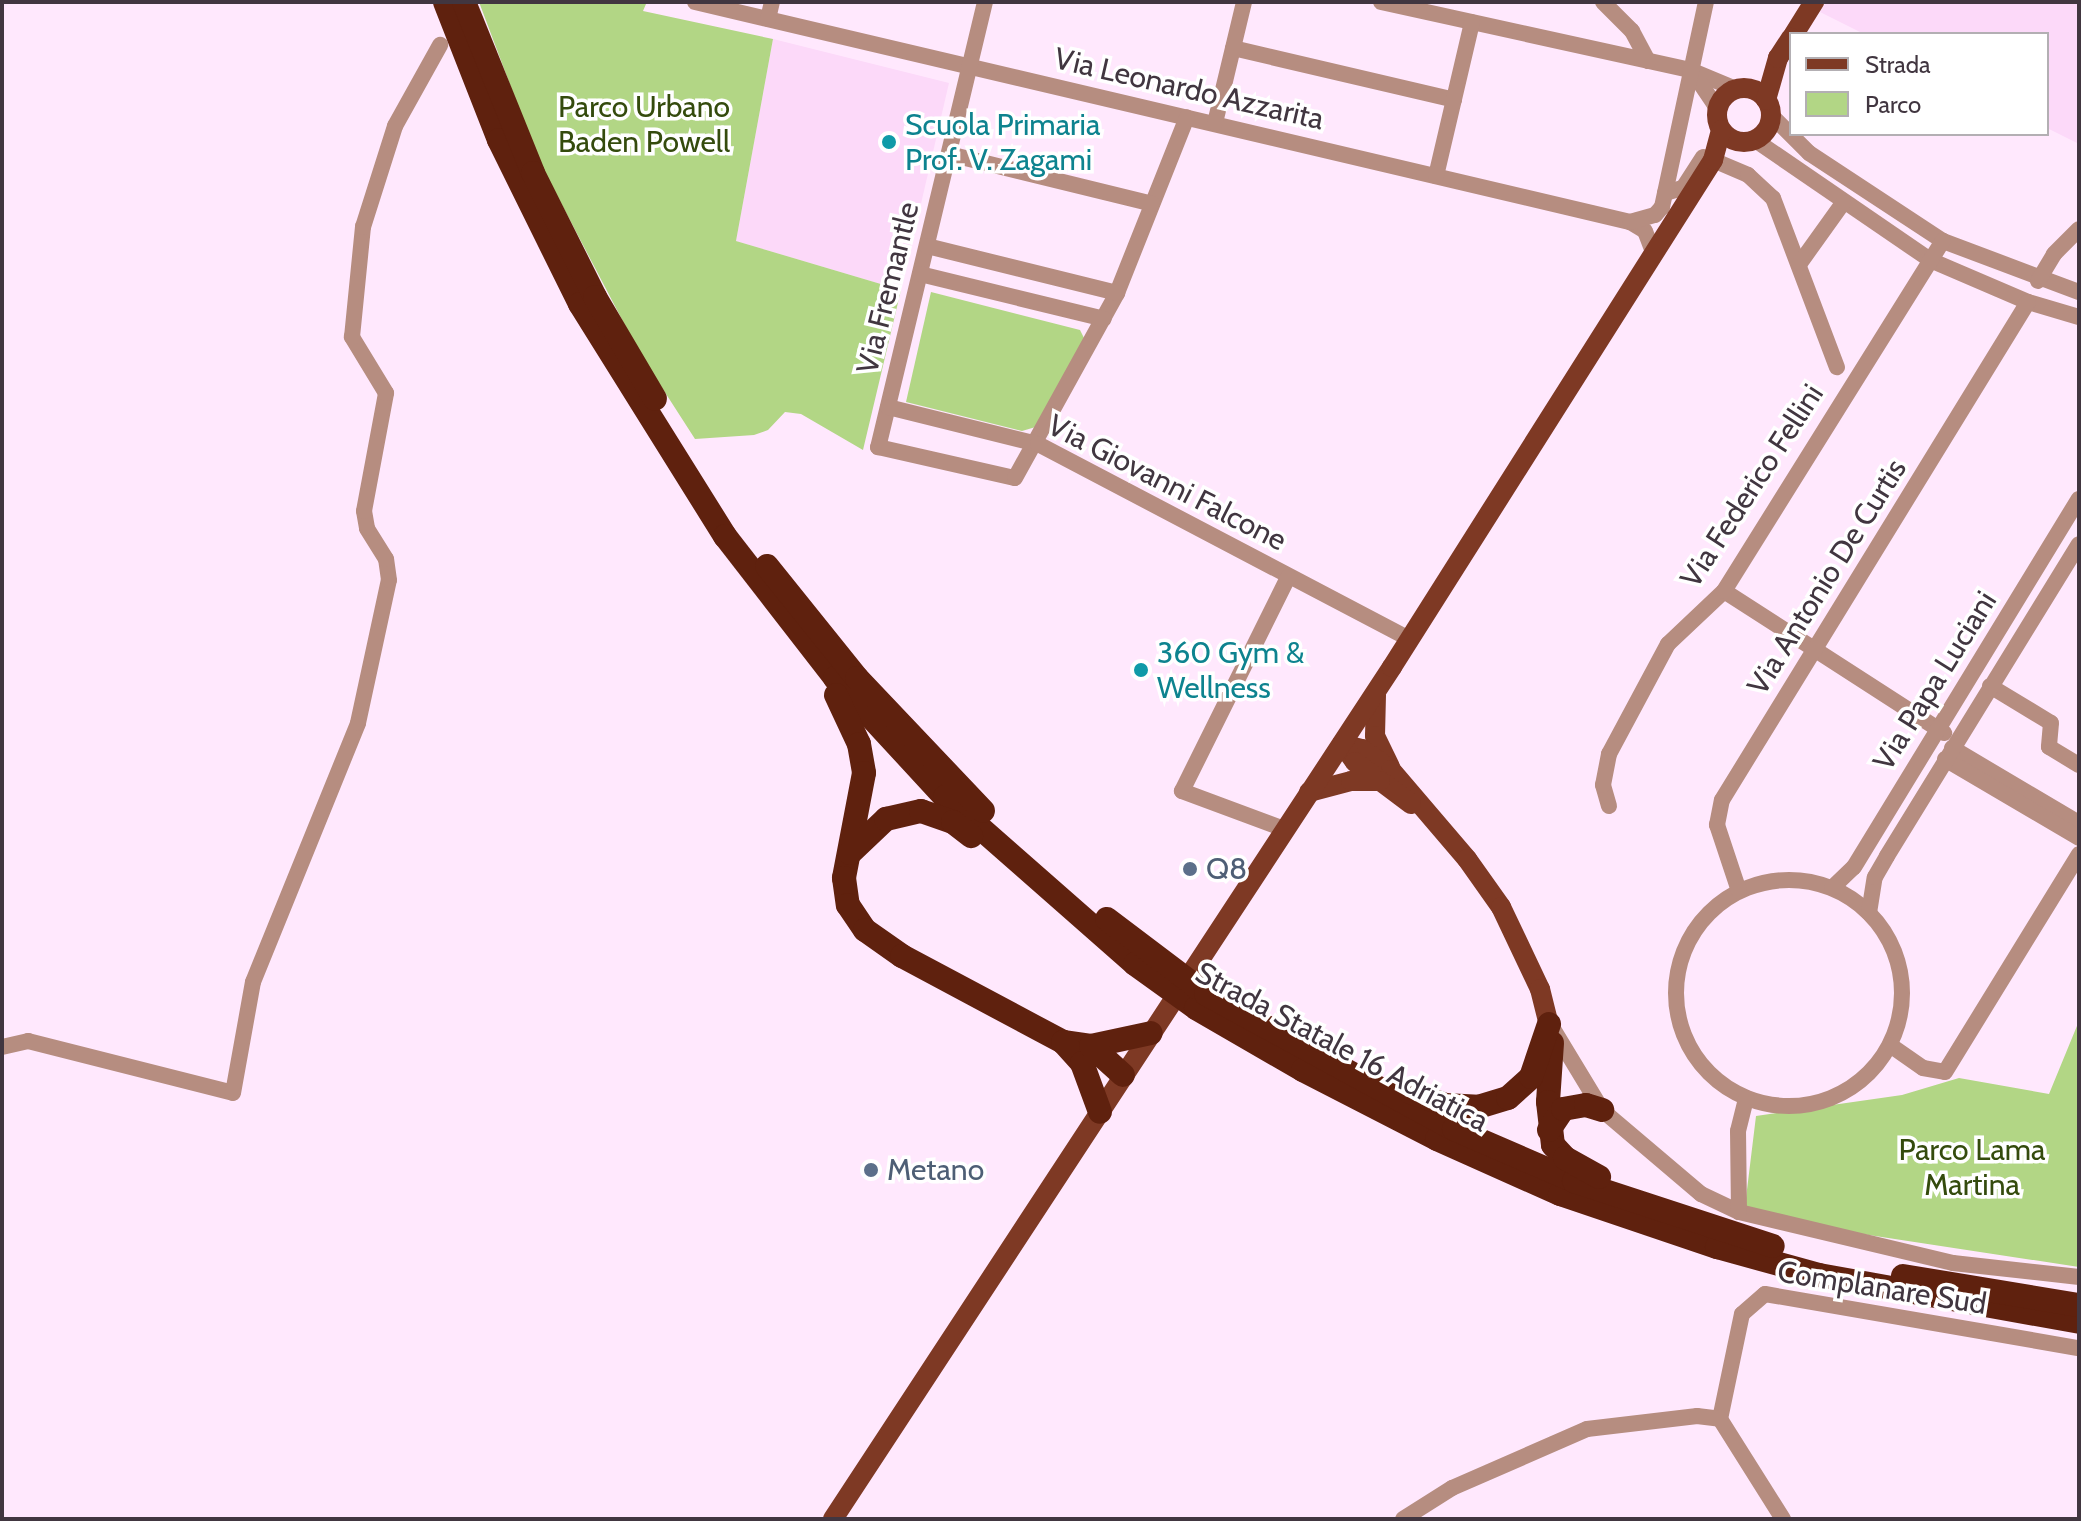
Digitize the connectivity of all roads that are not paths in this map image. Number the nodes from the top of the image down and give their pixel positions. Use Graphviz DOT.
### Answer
graph roads {
  1 [pos="445,2"];
  2 [pos="464,2"];
  3 [pos="695,2"];
  4 [pos="985,2"];
  5 [pos="1244,2"];
  6 [pos="1381,2"];
  7 [pos="1603,2"];
  8 [pos="1706,2"];
  9 [pos="1814,2"];
  10 [pos="770,10"];
  11 [pos="1472,22"];
  12 [pos="1795,32"];
  13 [pos="1789,41"];
  14 [pos="440,45"];
  15 [pos="1233,48"];
  16 [pos="1778,58"];
  17 [pos="1648,61"];
  18 [pos="970,66"];
  19 [pos="1690,70"];
  20 [pos="1739,88"];
  21 [pos="1454,100"];
  22 [pos="1769,107"];
  23 [pos="1717,108"];
  24 [pos="1187,117"];
  25 [pos="1215,123"];
  26 [pos="1789,130"];
  27 [pos="1720,133"];
  28 [pos="1794,136"];
  29 [pos="1748,141"];
  30 [pos="949,154"];
  31 [pos="1713,160"];
  32 [pos="1436,176"];
  33 [pos="1665,193"];
  34 [pos="1843,203"];
  35 [pos="1152,204"];
  36 [pos="1630,222"];
  37 [pos="2079,229"];
  38 [pos="1943,241"];
  39 [pos="927,246"];
  40 [pos="1653,252"];
  41 [pos="1930,260"];
  42 [pos="1800,263"];
  43 [pos="920,274"];
  44 [pos="2038,281"];
  45 [pos="2079,292"];
  46 [pos="1117,293"];
  47 [pos="2028,302"];
  48 [pos="2079,317"];
  49 [pos="1104,319"];
  50 [pos="1837,367"];
  51 [pos="888,407"];
  52 [pos="1038,444"];
  53 [pos="2079,499"];
  54 [pos="2079,546"];
  55 [pos="2042,560"];
  56 [pos="2061,573"];
  57 [pos="1288,577"];
  58 [pos="1724,591"];
  59 [pos="782,612"];
  60 [pos="1409,639"];
  61 [pos="1816,651"];
  62 [pos="1990,686"];
  63 [pos="1376,691"];
  64 [pos="1938,729"];
  65 [pos="1342,744"];
  66 [pos="1951,749"];
  67 [pos="2079,765"];
  68 [pos="1386,776"];
  69 [pos="1309,792"];
  70 [pos="1609,806"];
  71 [pos="2079,823"];
  72 [pos="1284,829"];
  73 [pos="2079,838"];
  74 [pos="850,853"];
  75 [pos="2079,854"];
  76 [pos="1832,888"];
  77 [pos="1739,891"];
  78 [pos="1059,901"];
  79 [pos="1869,913"];
  80 [pos="1154,968"];
  81 [pos="1201,1001"];
  82 [pos="1549,1024"];
  83 [pos="1151,1033"];
  84 [pos="1890,1045"];
  85 [pos="2,1047"];
  86 [pos="1086,1055"];
  87 [pos="1319,1060"];
  88 [pos="1123,1075"];
  89 [pos="1746,1098"];
  90 [pos="1602,1110"];
  91 [pos="1100,1112"];
  92 [pos="1549,1130"];
  93 [pos="1661,1212"];
  94 [pos="1739,1212"];
  95 [pos="2079,1277"];
  96 [pos="2079,1305"];
  97 [pos="2079,1322"];
  98 [pos="2079,1348"];
  99 [pos="1720,1419"];
  100 [pos="833,1519"];
  101 [pos="1403,1519"];
  102 [pos="1783,1519"];
  1 -- 59 [label="highway, Strada Statale 16 Adriatica"];
  2 -- 80 [label="highway, Strada Statale 16 Adriatica"];
  3 -- 10 [label="street, Via Leonardo Azzarita"];
  4 -- 18 [label="street, Via Fremantle"];
  5 -- 15 [label="street"];
  6 -- 11 [label="street"];
  7 -- 17 [label="street"];
  8 -- 19 [label="street"];
  9 -- 12 [label="main road"];
  10 -- 18 [label="street, Via Leonardo Azzarita"];
  11 -- 17 [label="street"];
  11 -- 21 [label="street"];
  13 -- 16 [label="main road"];
  14 -- 85 [label="street"];
  15 -- 21 [label="street"];
  15 -- 25 [label="street"];
  16 -- 20 [label="main road"];
  16 -- 22 [label="main road"];
  17 -- 19 [label="street"];
  18 -- 24 [label="street, Via Leonardo Azzarita"];
  18 -- 30 [label="street, Via Fremantle"];
  19 -- 20 [label="street"];
  19 -- 23 [label="street"];
  19 -- 33 [label="street"];
  20 -- 22 [label="main road"];
  20 -- 23 [label="main road"];
  21 -- 32 [label="street"];
  22 -- 26 [label="street"];
  22 -- 29 [label="main road"];
  23 -- 27 [label="main road"];
  24 -- 25 [label="street, Via Leonardo Azzarita"];
  24 -- 35 [label="street"];
  25 -- 32 [label="street, Via Leonardo Azzarita"];
  27 -- 29 [label="main road"];
  27 -- 31 [label="main road"];
  27 -- 33 [label="street"];
  28 -- 38 [label="street"];
  29 -- 31 [label="main road"];
  29 -- 34 [label="street"];
  30 -- 35 [label="street"];
  30 -- 39 [label="street, Via Fremantle"];
  31 -- 40 [label="main road"];
  31 -- 42 [label="street"];
  32 -- 36 [label="street, Via Leonardo Azzarita"];
  33 -- 36 [label="street"];
  34 -- 41 [label="street"];
  34 -- 42 [label="street"];
  35 -- 46 [label="street"];
  36 -- 40 [label="street"];
  37 -- 44 [label="street"];
  38 -- 41 [label="street, Via Federico Fellini"];
  38 -- 44 [label="street"];
  39 -- 43 [label="street, Via Fremantle"];
  39 -- 46 [label="street"];
  40 -- 60 [label="main road"];
  41 -- 47 [label="street"];
  41 -- 58 [label="street, Via Federico Fellini"];
  42 -- 50 [label="street"];
  43 -- 49 [label="street"];
  43 -- 51 [label="street, Via Fremantle"];
  44 -- 45 [label="street"];
  46 -- 49 [label="street"];
  47 -- 48 [label="street"];
  47 -- 61 [label="street, Via Antonio De Curtis"];
  49 -- 52 [label="street"];
  51 -- 52 [label="street, Via Giovanni Falcone"];
  51 -- 52 [label="street, Via Fremantle"];
  52 -- 57 [label="street, Via Giovanni Falcone"];
  53 -- 55 [label="street, Via Papa Luciani"];
  54 -- 56 [label="street, Via Papa Luciani"];
  55 -- 56 [label="street"];
  55 -- 64 [label="street, Via Papa Luciani"];
  56 -- 62 [label="street, Via Papa Luciani"];
  57 -- 60 [label="street, Via Giovanni Falcone"];
  57 -- 72 [label="street"];
  58 -- 61 [label="street"];
  58 -- 70 [label="street, Via Federico Fellini"];
  59 -- 74 [label="highway"];
  59 -- 78 [label="highway, Strada Statale 16 Adriatica"];
  60 -- 63 [label="main road"];
  61 -- 64 [label="street"];
  61 -- 77 [label="street, Via Antonio De Curtis"];
  62 -- 66 [label="street, Via Papa Luciani"];
  62 -- 67 [label="street"];
  63 -- 65 [label="main road"];
  63 -- 68 [label="main road"];
  64 -- 66 [label="street"];
  64 -- 76 [label="street, Via Papa Luciani"];
  65 -- 68 [label="main road"];
  65 -- 69 [label="main road"];
  66 -- 71 [label="street"];
  66 -- 73 [label="street"];
  66 -- 79 [label="street, Via Papa Luciani"];
  68 -- 69 [label="main road"];
  68 -- 82 [label="main road"];
  69 -- 72 [label="main road"];
  72 -- 83 [label="main road"];
  74 -- 78 [label="highway"];
  74 -- 86 [label="highway"];
  75 -- 84 [label="street"];
  76 -- 77 [label="street"];
  76 -- 79 [label="street"];
  77 -- 89 [label="street"];
  78 -- 80 [label="highway, Strada Statale 16 Adriatica"];
  79 -- 84 [label="street"];
  80 -- 81 [label="highway, Strada Statale 16 Adriatica"];
  81 -- 87 [label="highway, Strada Statale 16 Adriatica"];
  81 -- 97 [label="highway, Strada Statale 16 Adriatica"];
  82 -- 87 [label="highway"];
  82 -- 90 [label="street"];
  82 -- 92 [label="highway"];
  83 -- 86 [label="highway"];
  83 -- 88 [label="main road"];
  84 -- 89 [label="street"];
  86 -- 88 [label="highway"];
  86 -- 91 [label="highway"];
  87 -- 93 [label="highway, Strada Statale 16 Adriatica"];
  88 -- 91 [label="main road"];
  89 -- 94 [label="street"];
  90 -- 92 [label="highway"];
  90 -- 94 [label="street"];
  91 -- 100 [label="main road"];
  92 -- 93 [label="highway"];
  93 -- 96 [label="highway, Strada Statale 16 Adriatica"];
  94 -- 95 [label="street"];
  98 -- 99 [label="street, Complanare Sud"];
  99 -- 101 [label="street"];
  99 -- 102 [label="street"];
}
